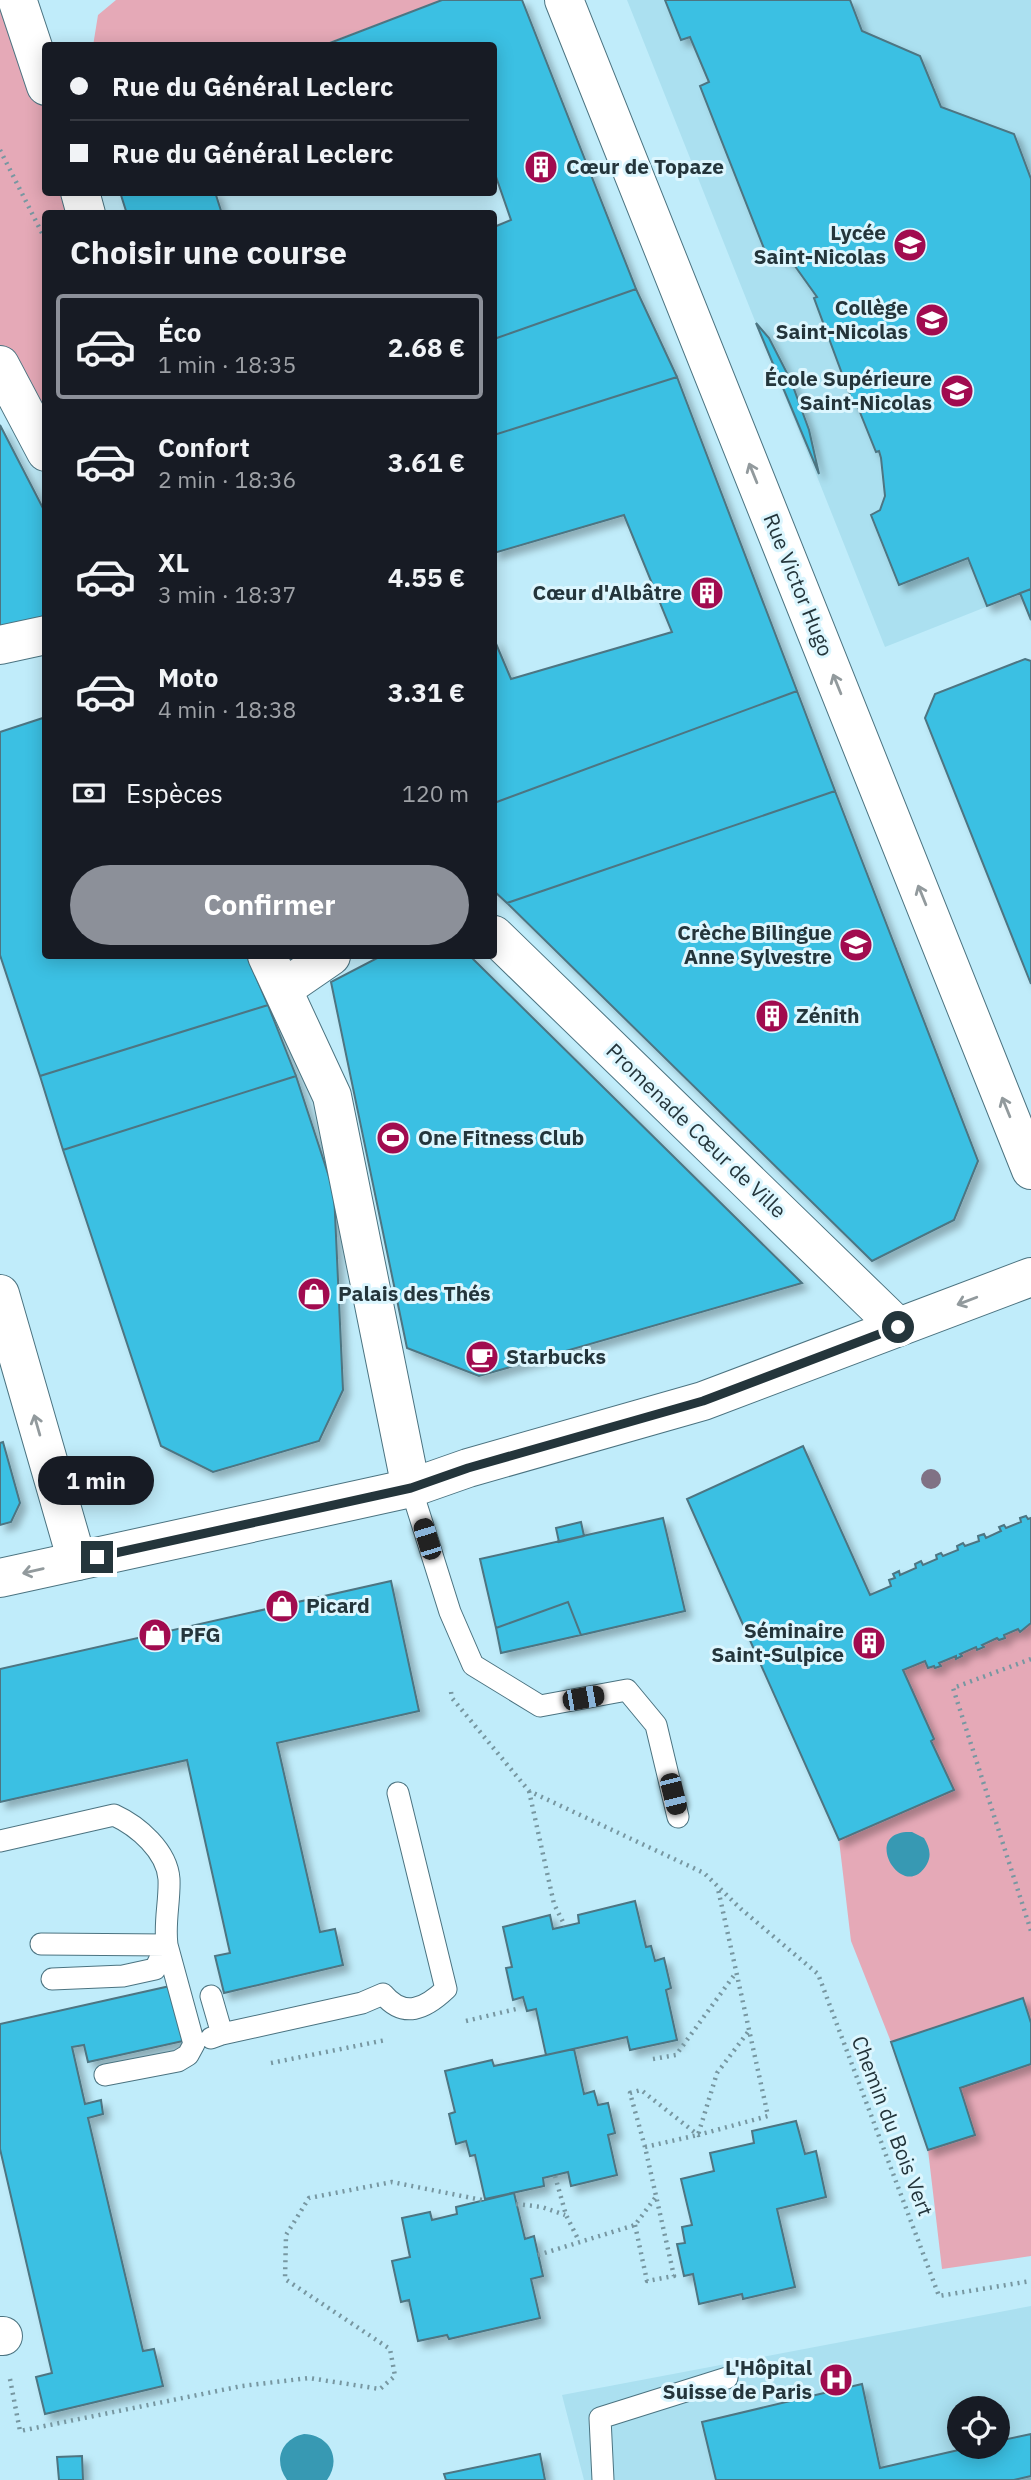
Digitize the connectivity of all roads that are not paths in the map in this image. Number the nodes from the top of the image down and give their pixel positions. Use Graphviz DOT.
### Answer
graph roads {
  1 [pos="564,0"];
  2 [pos="13,3"];
  3 [pos="42,76"];
  4 [pos="0,365"];
  5 [pos="42,444"];
  6 [pos="42,636"];
  7 [pos="0,645"];
  8 [pos="497,938"];
  9 [pos="320,959"];
  10 [pos="275,972"];
  11 [pos="1031,1170"];
  12 [pos="1031,1277"];
  13 [pos="0,1294"];
  14 [pos="898,1327"];
  15 [pos="411,1488"];
  16 [pos="76,1561"];
  17 [pos="0,1578"];
  18 [pos="398,1793"];
  19 [pos="678,1817"];
  20 [pos="0,1841"];
  21 [pos="41,1944"];
  22 [pos="167,1945"];
  23 [pos="52,1979"];
  24 [pos="211,1996"];
  25 [pos="222,2034"];
  26 [pos="194,2044"];
  27 [pos="105,2076"];
  28 [pos="727,2378"];
  29 [pos="603,2480"];
  11 -- 1 [label="street, Rue Victor Hugo, one-way"];
  2 -- 3 [label="street"];
  4 -- 5 [label="street"];
  6 -- 7 [label="street"];
  8 -- 14 [label="street, Promenade Cœur de Ville"];
  9 -- 10 [label="street"];
  10 -- 15 [label="street"];
  12 -- 14 [label="street, one-way"];
  16 -- 13 [label="street, one-way"];
  14 -- 15 [label="street"];
  15 -- 16 [label="street"];
  15 -- 19 [label="lane"];
  16 -- 17 [label="street, one-way"];
  18 -- 25 [label="lane"];
  20 -- 22 [label="lane"];
  21 -- 22 [label="lane"];
  22 -- 23 [label="lane"];
  22 -- 26 [label="lane"];
  24 -- 25 [label="lane"];
  25 -- 26 [label="lane"];
  26 -- 27 [label="lane"];
  28 -- 29 [label="lane"];
}
